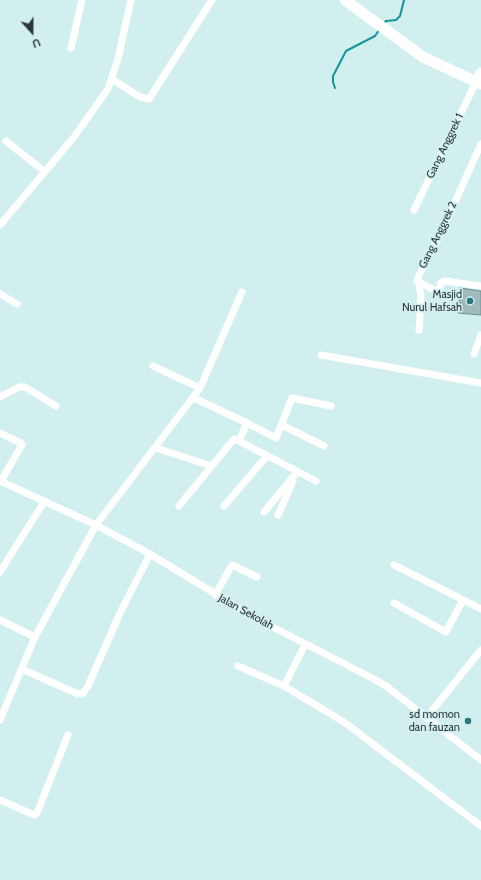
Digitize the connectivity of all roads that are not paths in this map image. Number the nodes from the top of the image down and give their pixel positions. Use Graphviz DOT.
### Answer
graph roads {
  1 [pos="82,0"];
  2 [pos="131,0"];
  3 [pos="212,0"];
  4 [pos="345,0"];
  5 [pos="71,48"];
  6 [pos="112,79"];
  7 [pos="479,79"];
  8 [pos="6,141"];
  9 [pos="481,144"];
  10 [pos="45,172"];
  11 [pos="414,210"];
  12 [pos="0,225"];
  13 [pos="417,281"];
  14 [pos="481,286"];
  15 [pos="242,292"];
  16 [pos="0,294"];
  17 [pos="17,304"];
  18 [pos="419,330"];
  19 [pos="481,335"];
  20 [pos="321,354"];
  21 [pos="474,354"];
  22 [pos="153,366"];
  23 [pos="481,383"];
  24 [pos="200,388"];
  25 [pos="0,397"];
  26 [pos="194,398"];
  27 [pos="56,406"];
  28 [pos="331,406"];
  29 [pos="247,423"];
  30 [pos="282,425"];
  31 [pos="0,433"];
  32 [pos="239,441"];
  33 [pos="324,446"];
  34 [pos="156,448"];
  35 [pos="268,456"];
  36 [pos="211,466"];
  37 [pos="298,472"];
  38 [pos="0,481"];
  39 [pos="316,481"];
  40 [pos="44,502"];
  41 [pos="179,506"];
  42 [pos="224,506"];
  43 [pos="264,512"];
  44 [pos="278,515"];
  45 [pos="96,525"];
  46 [pos="150,554"];
  47 [pos="394,565"];
  48 [pos="0,572"];
  49 [pos="256,577"];
  50 [pos="215,595"];
  51 [pos="462,600"];
  52 [pos="394,603"];
  53 [pos="481,609"];
  54 [pos="0,620"];
  55 [pos="36,637"];
  56 [pos="305,645"];
  57 [pos="481,650"];
  58 [pos="238,666"];
  59 [pos="22,669"];
  60 [pos="284,686"];
  61 [pos="427,717"];
  62 [pos="0,720"];
  63 [pos="68,735"];
  64 [pos="480,757"];
  65 [pos="0,800"];
  66 [pos="481,826"];
  1 -- 5 [label="street"];
  2 -- 6 [label="street"];
  3 -- 6 [label="street"];
  4 -- 7 [label="main road"];
  6 -- 10 [label="street"];
  7 -- 11 [label="street, Gang Anggrek 1"];
  8 -- 10 [label="street"];
  9 -- 13 [label="street, Gang Anggrek 2"];
  10 -- 12 [label="street"];
  13 -- 14 [label="street"];
  13 -- 18 [label="street, Gang Anggrek 2"];
  15 -- 24 [label="street"];
  16 -- 17 [label="street"];
  19 -- 21 [label="street"];
  20 -- 23 [label="street"];
  22 -- 24 [label="street"];
  24 -- 26 [label="street"];
  25 -- 27 [label="street"];
  26 -- 29 [label="street"];
  26 -- 34 [label="street"];
  28 -- 30 [label="street"];
  29 -- 30 [label="street"];
  29 -- 32 [label="street"];
  30 -- 33 [label="street"];
  31 -- 38 [label="street"];
  32 -- 35 [label="street"];
  32 -- 36 [label="street"];
  34 -- 36 [label="street"];
  34 -- 45 [label="street"];
  35 -- 37 [label="street"];
  35 -- 42 [label="street"];
  36 -- 41 [label="street"];
  37 -- 39 [label="street"];
  37 -- 43 [label="street"];
  37 -- 44 [label="street"];
  38 -- 40 [label="street, Jalan Sekolah"];
  40 -- 45 [label="street, Jalan Sekolah"];
  40 -- 48 [label="street"];
  45 -- 46 [label="street, Jalan Sekolah"];
  45 -- 55 [label="street"];
  46 -- 50 [label="street, Jalan Sekolah"];
  46 -- 59 [label="street"];
  47 -- 51 [label="street"];
  49 -- 50 [label="street"];
  50 -- 56 [label="street, Jalan Sekolah"];
  51 -- 52 [label="street"];
  51 -- 53 [label="street"];
  54 -- 55 [label="street"];
  55 -- 59 [label="street"];
  56 -- 60 [label="street"];
  56 -- 61 [label="street, Jalan Sekolah"];
  57 -- 61 [label="street"];
  58 -- 60 [label="street"];
  59 -- 62 [label="street"];
  60 -- 66 [label="street"];
  61 -- 64 [label="street, Jalan Sekolah"];
  63 -- 65 [label="street"];
}
